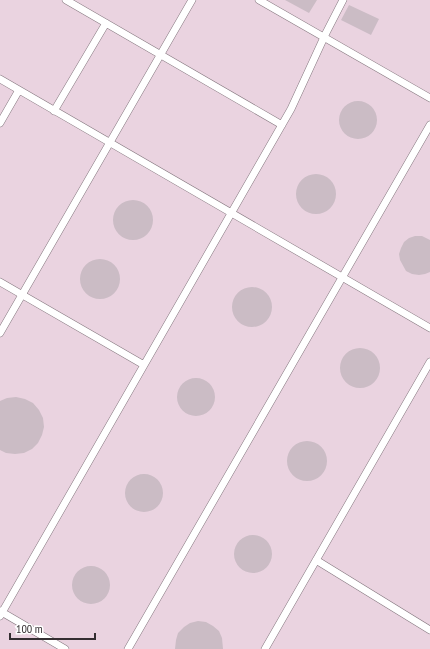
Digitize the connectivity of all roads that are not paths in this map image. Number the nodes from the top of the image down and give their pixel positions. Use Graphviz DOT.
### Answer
graph roads {
  1 [pos="192,0"];
  2 [pos="259,0"];
  3 [pos="343,0"];
  4 [pos="69,1"];
  5 [pos="106,23"];
  6 [pos="324,37"];
  7 [pos="160,55"];
  8 [pos="0,80"];
  9 [pos="19,90"];
  10 [pos="430,98"];
  11 [pos="54,111"];
  12 [pos="0,123"];
  13 [pos="282,125"];
  14 [pos="430,125"];
  15 [pos="110,143"];
  16 [pos="231,213"];
  17 [pos="342,277"];
  18 [pos="0,282"];
  19 [pos="22,295"];
  20 [pos="430,328"];
  21 [pos="0,333"];
  22 [pos="430,362"];
  23 [pos="144,365"];
  24 [pos="316,560"];
  25 [pos="1,613"];
  26 [pos="430,630"];
  27 [pos="65,649"];
  28 [pos="128,649"];
  29 [pos="265,649"];
  1 -- 7 [label="lane"];
  2 -- 6 [label="lane"];
  3 -- 6 [label="lane"];
  4 -- 5 [label="lane"];
  5 -- 7 [label="lane"];
  5 -- 11 [label="lane"];
  6 -- 10 [label="lane"];
  6 -- 13 [label="lane"];
  7 -- 13 [label="lane"];
  7 -- 15 [label="lane"];
  8 -- 9 [label="lane"];
  9 -- 11 [label="lane"];
  9 -- 12 [label="lane"];
  11 -- 15 [label="lane"];
  13 -- 16 [label="lane"];
  14 -- 17 [label="lane"];
  15 -- 16 [label="lane"];
  15 -- 19 [label="lane"];
  16 -- 17 [label="lane"];
  16 -- 23 [label="lane"];
  17 -- 20 [label="lane"];
  17 -- 28 [label="lane"];
  18 -- 19 [label="lane"];
  19 -- 21 [label="lane"];
  19 -- 23 [label="lane"];
  22 -- 24 [label="lane"];
  23 -- 25 [label="lane"];
  24 -- 26 [label="lane"];
  24 -- 29 [label="lane"];
  25 -- 27 [label="lane"];
}
